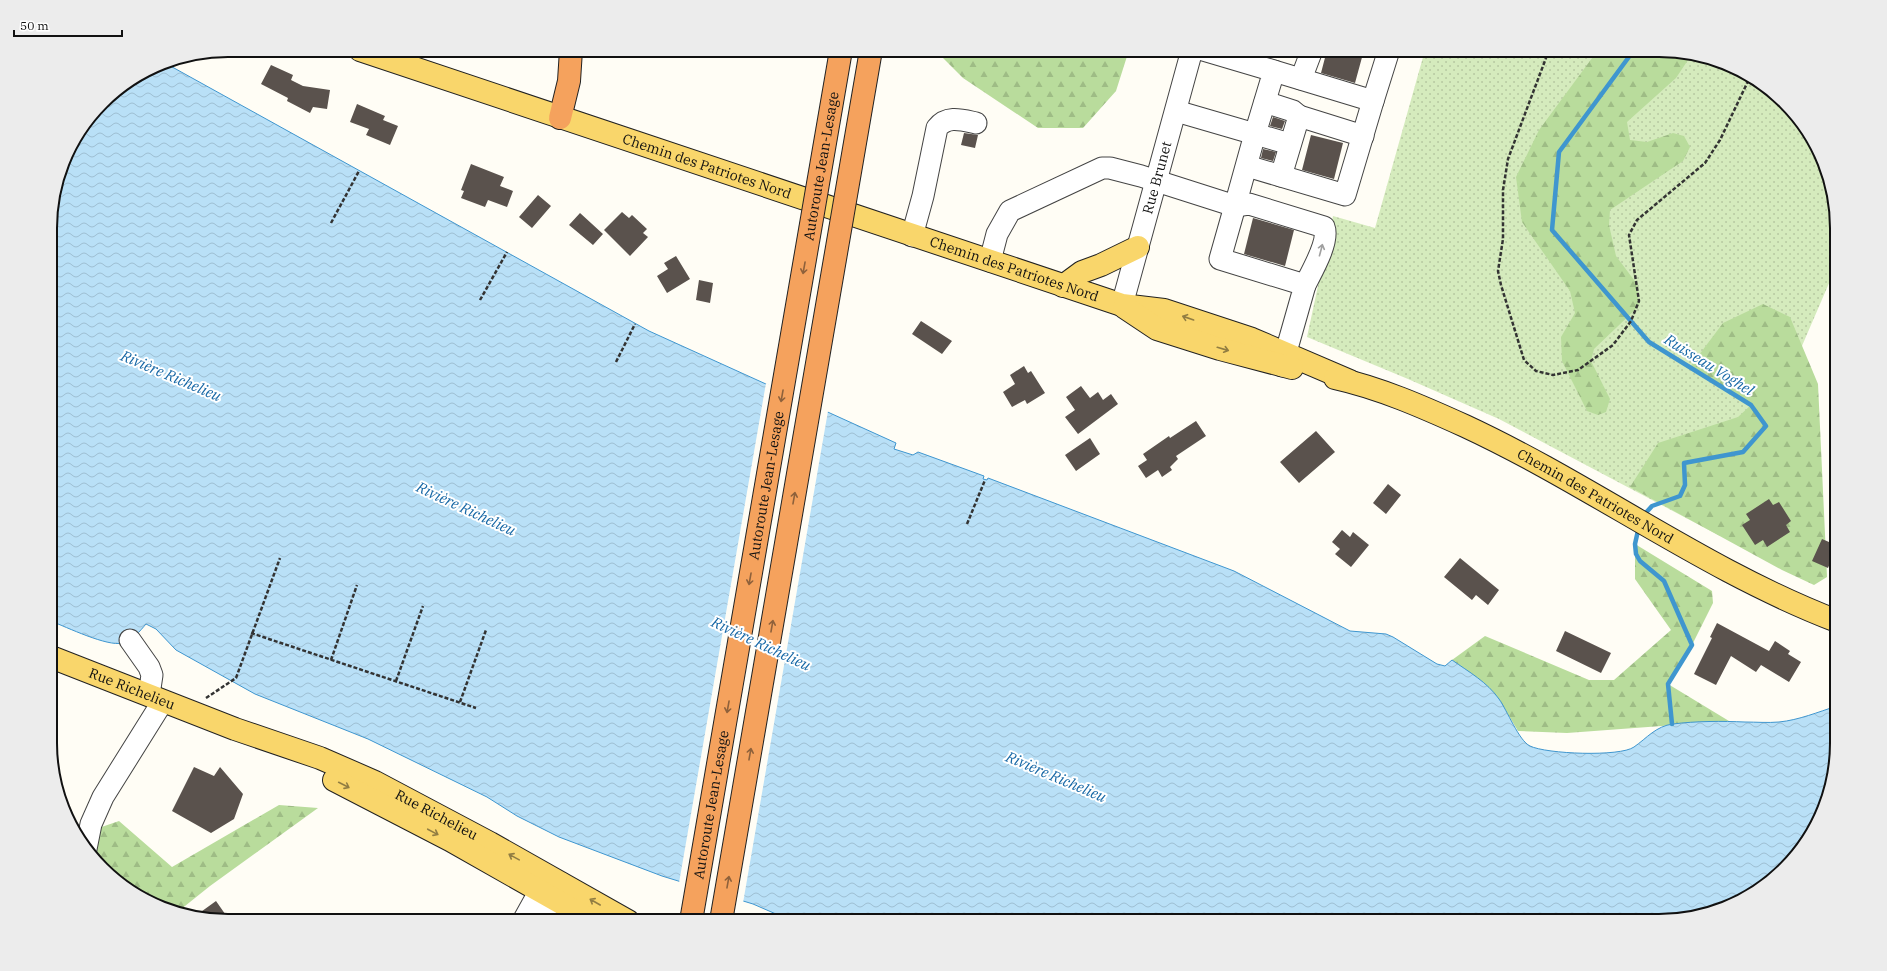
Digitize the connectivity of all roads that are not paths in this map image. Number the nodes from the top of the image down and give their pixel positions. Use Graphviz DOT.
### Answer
graph roads {
  1 [pos="381,57"];
  2 [pos="571,57"];
  3 [pos="840,57"];
  4 [pos="870,57"];
  5 [pos="1190,57"];
  6 [pos="1227,57"];
  7 [pos="1309,57"];
  8 [pos="1387,57"];
  9 [pos="1274,71"];
  10 [pos="1301,79"];
  11 [pos="1373,101"];
  12 [pos="1265,102"];
  13 [pos="1176,111"];
  14 [pos="1299,116"];
  15 [pos="560,118"];
  16 [pos="976,123"];
  17 [pos="1256,134"];
  18 [pos="1362,136"];
  19 [pos="1290,144"];
  20 [pos="1247,166"];
  21 [pos="1281,176"];
  22 [pos="1156,181"];
  23 [pos="1235,206"];
  24 [pos="912,236"];
  25 [pos="1308,244"];
  26 [pos="1138,247"];
  27 [pos="990,261"];
  28 [pos="1305,285"];
  29 [pos="1063,286"];
  30 [pos="1122,305"];
  31 [pos="1284,360"];
  32 [pos="1830,618"];
  33 [pos="130,640"];
  34 [pos="57,659"];
  35 [pos="156,698"];
  36 [pos="88,841"];
  37 [pos="550,887"];
  38 [pos="529,914"];
  39 [pos="542,914"];
  40 [pos="584,914"];
  41 [pos="612,914"];
  42 [pos="692,914"];
  43 [pos="722,914"];
  1 -- 15 [label="main road, Chemin des Patriotes Nord"];
  2 -- 15 [label="highway"];
  3 -- 42 [label="highway, Autoroute Jean-Lesage, one-way, bridge"];
  43 -- 4 [label="highway, one-way, bridge"];
  5 -- 13 [label="street, Rue Brunet"];
  6 -- 9 [label="street"];
  7 -- 10 [label="street"];
  8 -- 11 [label="street"];
  9 -- 10 [label="street"];
  9 -- 12 [label="street"];
  10 -- 11 [label="street"];
  11 -- 18 [label="street"];
  12 -- 14 [label="street"];
  12 -- 17 [label="street"];
  13 -- 17 [label="street"];
  13 -- 22 [label="street, Rue Brunet"];
  14 -- 18 [label="street"];
  14 -- 19 [label="street"];
  15 -- 24 [label="main road, Chemin des Patriotes Nord"];
  16 -- 24 [label="street"];
  17 -- 19 [label="street"];
  17 -- 20 [label="street"];
  18 -- 21 [label="street"];
  19 -- 21 [label="street"];
  20 -- 21 [label="street"];
  20 -- 23 [label="street"];
  22 -- 23 [label="street"];
  22 -- 26 [label="street, Rue Brunet"];
  22 -- 27 [label="street"];
  23 -- 28 [label="street"];
  28 -- 23 [label="street, one-way"];
  24 -- 27 [label="main road, Chemin des Patriotes Nord"];
  25 -- 28 [label="street"];
  26 -- 29 [label="main road"];
  26 -- 30 [label="street, Rue Brunet"];
  27 -- 29 [label="main road, Chemin des Patriotes Nord"];
  28 -- 31 [label="street"];
  29 -- 30 [label="main road, Chemin des Patriotes Nord"];
  30 -- 31 [label="main road, Chemin des Patriotes Nord"];
  31 -- 32 [label="main road, Chemin des Patriotes Nord"];
  33 -- 35 [label="street"];
  34 -- 35 [label="main road, Rue Richelieu"];
  35 -- 36 [label="street"];
  35 -- 37 [label="main road, Rue Richelieu"];
  37 -- 38 [label="street"];
  37 -- 39 [label="street"];
  37 -- 40 [label="main road, Rue Richelieu"];
  41 -- 37 [label="main road, Rue Richelieu, one-way"];
}
